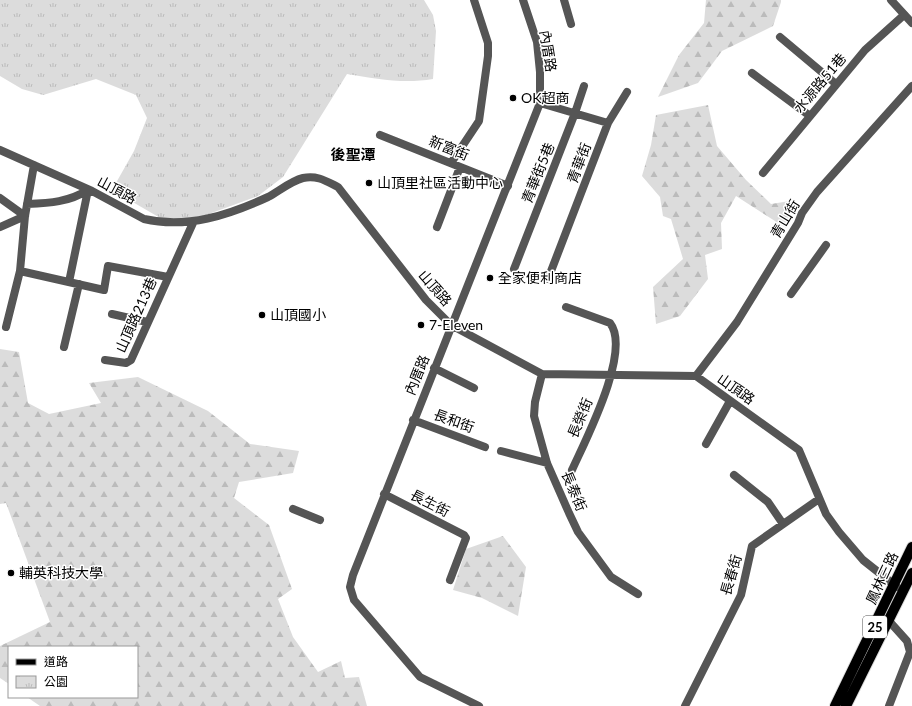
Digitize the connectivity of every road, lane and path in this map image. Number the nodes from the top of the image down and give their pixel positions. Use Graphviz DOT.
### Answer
graph roads {
  1 [pos="474,0"];
  2 [pos="523,0"];
  3 [pos="564,0"];
  4 [pos="890,0"];
  5 [pos="904,15"];
  6 [pos="912,23"];
  7 [pos="571,24"];
  8 [pos="780,37"];
  9 [pos="752,73"];
  10 [pos="836,84"];
  11 [pos="584,86"];
  12 [pos="912,86"];
  13 [pos="627,92"];
  14 [pos="540,103"];
  15 [pos="575,113"];
  16 [pos="810,116"];
  17 [pos="608,123"];
  18 [pos="380,135"];
  19 [pos="0,150"];
  20 [pos="451,164"];
  21 [pos="34,165"];
  22 [pos="460,167"];
  23 [pos="763,173"];
  24 [pos="508,186"];
  25 [pos="88,190"];
  26 [pos="0,198"];
  27 [pos="27,204"];
  28 [pos="25,216"];
  29 [pos="193,223"];
  30 [pos="0,227"];
  31 [pos="437,227"];
  32 [pos="826,245"];
  33 [pos="514,269"];
  34 [pos="20,271"];
  35 [pos="168,277"];
  36 [pos="548,279"];
  37 [pos="69,282"];
  38 [pos="79,284"];
  39 [pos="791,294"];
  40 [pos="566,307"];
  41 [pos="112,314"];
  42 [pos="148,322"];
  43 [pos="451,324"];
  44 [pos="6,327"];
  45 [pos="64,347"];
  46 [pos="105,360"];
  47 [pos="434,368"];
  48 [pos="542,374"];
  49 [pos="611,375"];
  50 [pos="696,376"];
  51 [pos="474,388"];
  52 [pos="730,401"];
  53 [pos="413,420"];
  54 [pos="706,444"];
  55 [pos="485,447"];
  56 [pos="501,450"];
  57 [pos="547,463"];
  58 [pos="572,470"];
  59 [pos="734,475"];
  60 [pos="384,494"];
  61 [pos="819,499"];
  62 [pos="293,509"];
  63 [pos="320,520"];
  64 [pos="783,524"];
  65 [pos="912,547"];
  66 [pos="912,573"];
  67 [pos="450,580"];
  68 [pos="895,585"];
  69 [pos="904,591"];
  70 [pos="638,594"];
  71 [pos="890,621"];
  72 [pos="479,706"];
  73 [pos="685,706"];
  74 [pos="835,706"];
  75 [pos="846,706"];
  76 [pos="889,706"];
  1 -- 20 [label="street"];
  2 -- 14 [label="street, 內厝路"];
  3 -- 7 [label="street"];
  4 -- 5 [label="street"];
  5 -- 6 [label="street"];
  5 -- 10 [label="street, 水源路51巷"];
  8 -- 10 [label="street"];
  9 -- 16 [label="street"];
  10 -- 16 [label="street, 水源路51巷"];
  11 -- 15 [label="street, 青華街5巷"];
  12 -- 50 [label="street, 青山街"];
  13 -- 17 [label="street, 青華街"];
  14 -- 15 [label="street"];
  14 -- 24 [label="street, 內厝路"];
  15 -- 17 [label="street"];
  15 -- 33 [label="street, 青華街5巷"];
  16 -- 23 [label="street, 水源路51巷"];
  17 -- 36 [label="street, 青華街"];
  18 -- 20 [label="street, 新富街"];
  19 -- 21 [label="street, 山頂路"];
  20 -- 22 [label="street, 新富街"];
  21 -- 25 [label="street, 山頂路"];
  21 -- 27 [label="street"];
  22 -- 24 [label="street, 新富街"];
  22 -- 31 [label="street"];
  24 -- 43 [label="street, 內厝路"];
  25 -- 27 [label="street"];
  25 -- 29 [label="street, 山頂路"];
  25 -- 37 [label="street"];
  26 -- 28 [label="street"];
  27 -- 28 [label="street"];
  28 -- 30 [label="street"];
  28 -- 34 [label="street"];
  29 -- 35 [label="street, 山頂路213巷"];
  29 -- 43 [label="street, 山頂路"];
  32 -- 39 [label="street"];
  34 -- 37 [label="street"];
  34 -- 44 [label="street"];
  35 -- 38 [label="street, 山頂路213巷"];
  35 -- 42 [label="street, 山頂路213巷"];
  37 -- 38 [label="street"];
  38 -- 45 [label="street"];
  40 -- 49 [label="street, 長榮街"];
  41 -- 42 [label="street"];
  42 -- 46 [label="street, 山頂路213巷"];
  43 -- 47 [label="street, 內厝路"];
  43 -- 48 [label="street, 山頂路"];
  47 -- 51 [label="street"];
  47 -- 53 [label="street, 內厝路"];
  48 -- 49 [label="street, 山頂路"];
  48 -- 57 [label="street, 長泰街"];
  49 -- 50 [label="street, 山頂路"];
  49 -- 58 [label="street, 長榮街"];
  50 -- 52 [label="street, 山頂路"];
  52 -- 54 [label="street"];
  52 -- 61 [label="street, 山頂路"];
  53 -- 55 [label="street, 長和街"];
  53 -- 60 [label="street, 內厝路"];
  56 -- 57 [label="street"];
  57 -- 70 [label="street, 長泰街"];
  59 -- 64 [label="street"];
  60 -- 67 [label="street, 長生街"];
  60 -- 72 [label="street, 內厝路"];
  61 -- 64 [label="street, 長春街"];
  61 -- 68 [label="street, 山頂路"];
  62 -- 63 [label="street"];
  64 -- 73 [label="street, 長春街"];
  65 -- 68 [label="main road, 鳳林三路 / 25"];
  66 -- 69 [label="main road, 鳳林三路 / 25"];
  68 -- 69 [label="street, 山頂路"];
  68 -- 74 [label="main road, 鳳林三路 / 25"];
  69 -- 71 [label="main road, 鳳林三路 / 25"];
  71 -- 75 [label="main road, 鳳林三路 / 25"];
  71 -- 76 [label="street"];
}
